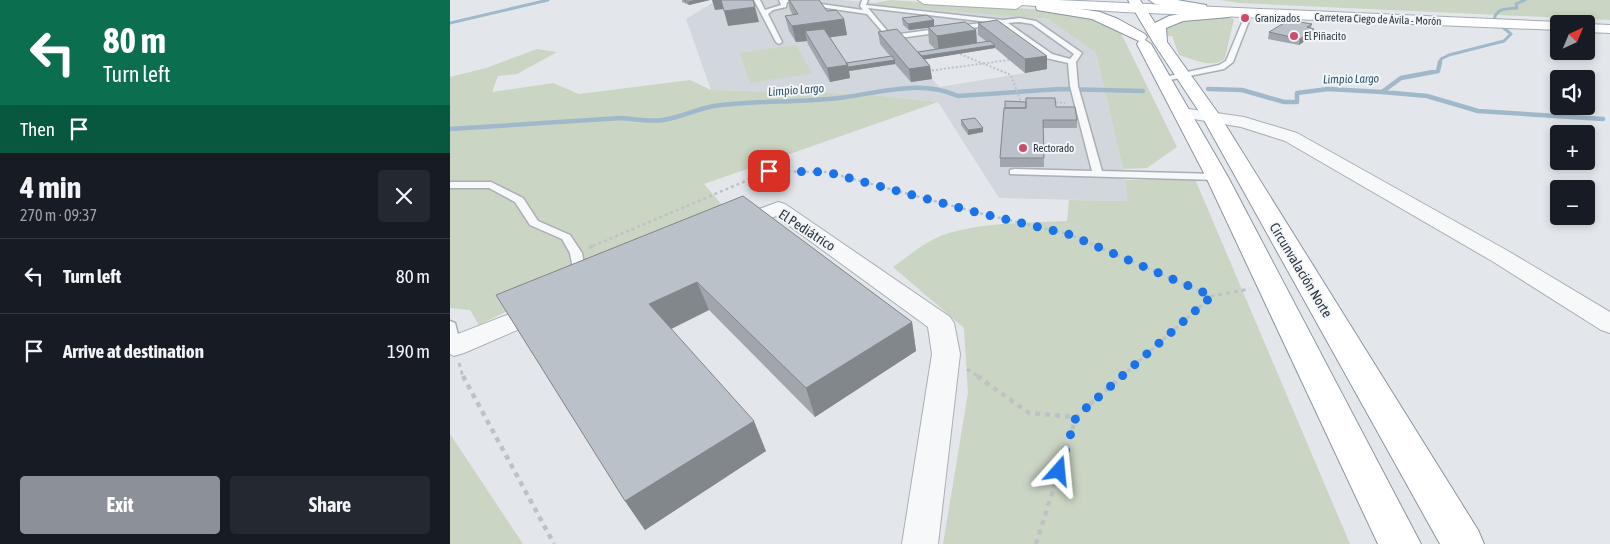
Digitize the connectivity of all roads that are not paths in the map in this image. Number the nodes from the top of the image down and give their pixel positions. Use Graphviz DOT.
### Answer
graph roads {
  1 [pos="757,0"];
  2 [pos="783,0"];
  3 [pos="924,0"];
  4 [pos="997,0"];
  5 [pos="864,3"];
  6 [pos="1077,3"];
  7 [pos="1134,3"];
  8 [pos="1043,5"];
  9 [pos="869,13"];
  10 [pos="1229,13"];
  11 [pos="764,14"];
  12 [pos="1249,14"];
  13 [pos="947,16"];
  14 [pos="1002,22"];
  15 [pos="1550,26"];
  16 [pos="1595,28"];
  17 [pos="949,29"];
  18 [pos="1610,29"];
  19 [pos="1150,39"];
  20 [pos="779,42"];
  21 [pos="1072,62"];
  22 [pos="1174,78"];
  23 [pos="1182,113"];
  24 [pos="1211,116"];
  25 [pos="1014,172"];
  26 [pos="1098,174"];
  27 [pos="1217,177"];
  28 [pos="1246,177"];
  29 [pos="450,185"];
  30 [pos="716,234"];
  31 [pos="592,288"];
  32 [pos="1610,324"];
  33 [pos="452,336"];
  34 [pos="920,544"];
  35 [pos="1400,544"];
  36 [pos="1463,544"];
  1 -- 11 [label="lane"];
  2 -- 9 [label="lane"];
  2 -- 11 [label="lane"];
  3 -- 8 [label="main road"];
  4 -- 8 [label="main road"];
  5 -- 9 [label="lane"];
  5 -- 13 [label="lane"];
  6 -- 7 [label="main road, Carretera Ciego de Ávila - Morón"];
  6 -- 8 [label="main road, Carretera Ciego de Ávila - Morón"];
  7 -- 10 [label="main road, Carretera Ciego de Ávila - Morón"];
  7 -- 19 [label="main road, Circunvalación Norte"];
  8 -- 19 [label="main road"];
  9 -- 17 [label="lane"];
  10 -- 12 [label="main road, Carretera Ciego de Ávila - Morón"];
  10 -- 19 [label="main road"];
  11 -- 20 [label="lane"];
  12 -- 15 [label="main road, Carretera Ciego de Ávila - Morón"];
  12 -- 22 [label="lane"];
  13 -- 14 [label="lane"];
  13 -- 17 [label="lane"];
  14 -- 17 [label="lane"];
  14 -- 21 [label="lane"];
  14 -- 21 [label="lane"];
  16 -- 18 [label="main road"];
  19 -- 22 [label="main road, Circunvalación Norte"];
  21 -- 26 [label="lane"];
  22 -- 23 [label="main road, Circunvalación Norte"];
  22 -- 24 [label="main road, Circunvalación Norte"];
  23 -- 24 [label="street"];
  23 -- 27 [label="main road, Circunvalación Norte"];
  24 -- 28 [label="main road, Circunvalación Norte"];
  24 -- 32 [label="street"];
  25 -- 26 [label="lane"];
  26 -- 27 [label="lane"];
  27 -- 28 [label="main road"];
  27 -- 35 [label="main road, Circunvalación Norte"];
  28 -- 36 [label="main road, Circunvalación Norte"];
  29 -- 31 [label="lane"];
  30 -- 34 [label="street, El Pediátrico"];
  31 -- 33 [label="street"];
}
